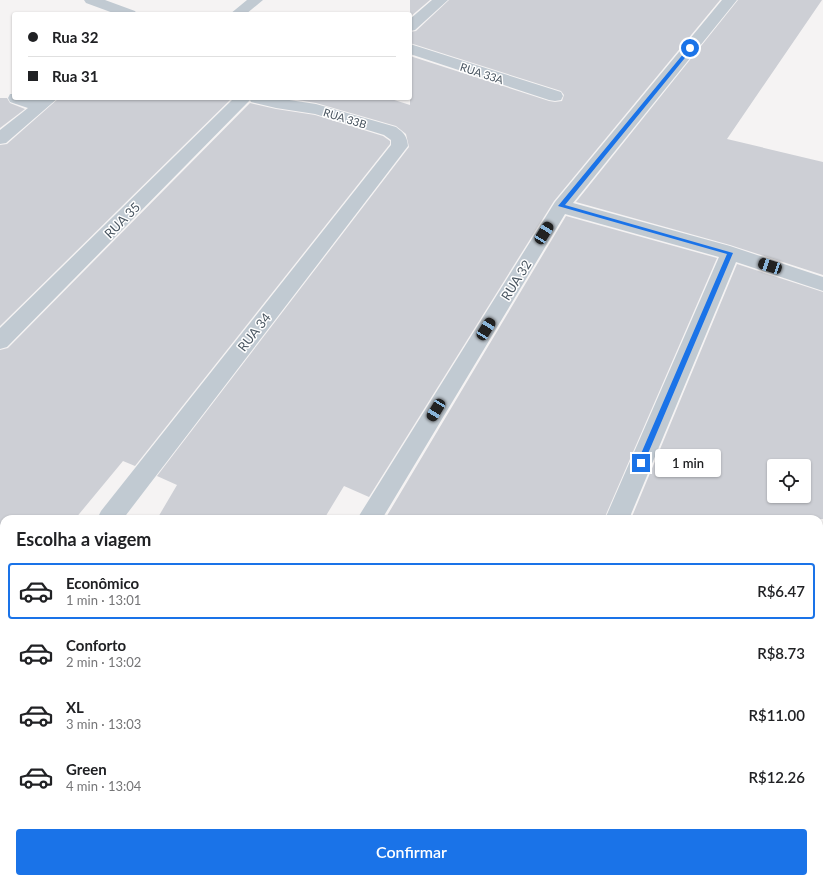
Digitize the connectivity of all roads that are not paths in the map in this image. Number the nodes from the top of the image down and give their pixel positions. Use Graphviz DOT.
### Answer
graph roads {
  1 [pos="91,0"];
  2 [pos="256,0"];
  3 [pos="441,0"];
  4 [pos="730,0"];
  5 [pos="124,12"];
  6 [pos="240,12"];
  7 [pos="412,25"];
  8 [pos="412,50"];
  9 [pos="0,93"];
  10 [pos="555,96"];
  11 [pos="12,97"];
  12 [pos="30,100"];
  13 [pos="241,100"];
  14 [pos="265,100"];
  15 [pos="326,100"];
  16 [pos="45,102"];
  17 [pos="316,109"];
  18 [pos="0,139"];
  19 [pos="400,146"];
  20 [pos="561,206"];
  21 [pos="730,253"];
  22 [pos="823,284"];
  23 [pos="0,341"];
  24 [pos="112,515"];
  25 [pos="371,515"];
  26 [pos="619,515"];
  1 -- 5 [label="street"];
  2 -- 6 [label="street"];
  3 -- 7 [label="street"];
  4 -- 20 [label="street, RUA 32"];
  8 -- 10 [label="street, RUA 33A"];
  9 -- 11 [label="street"];
  12 -- 16 [label="street"];
  13 -- 23 [label="street, RUA 35"];
  14 -- 17 [label="street, RUA 33B"];
  15 -- 17 [label="street"];
  16 -- 18 [label="street"];
  17 -- 19 [label="street, RUA 33B"];
  19 -- 24 [label="street, RUA 34"];
  20 -- 21 [label="street"];
  20 -- 25 [label="street, RUA 32"];
  21 -- 22 [label="street"];
  21 -- 26 [label="street"];
}
